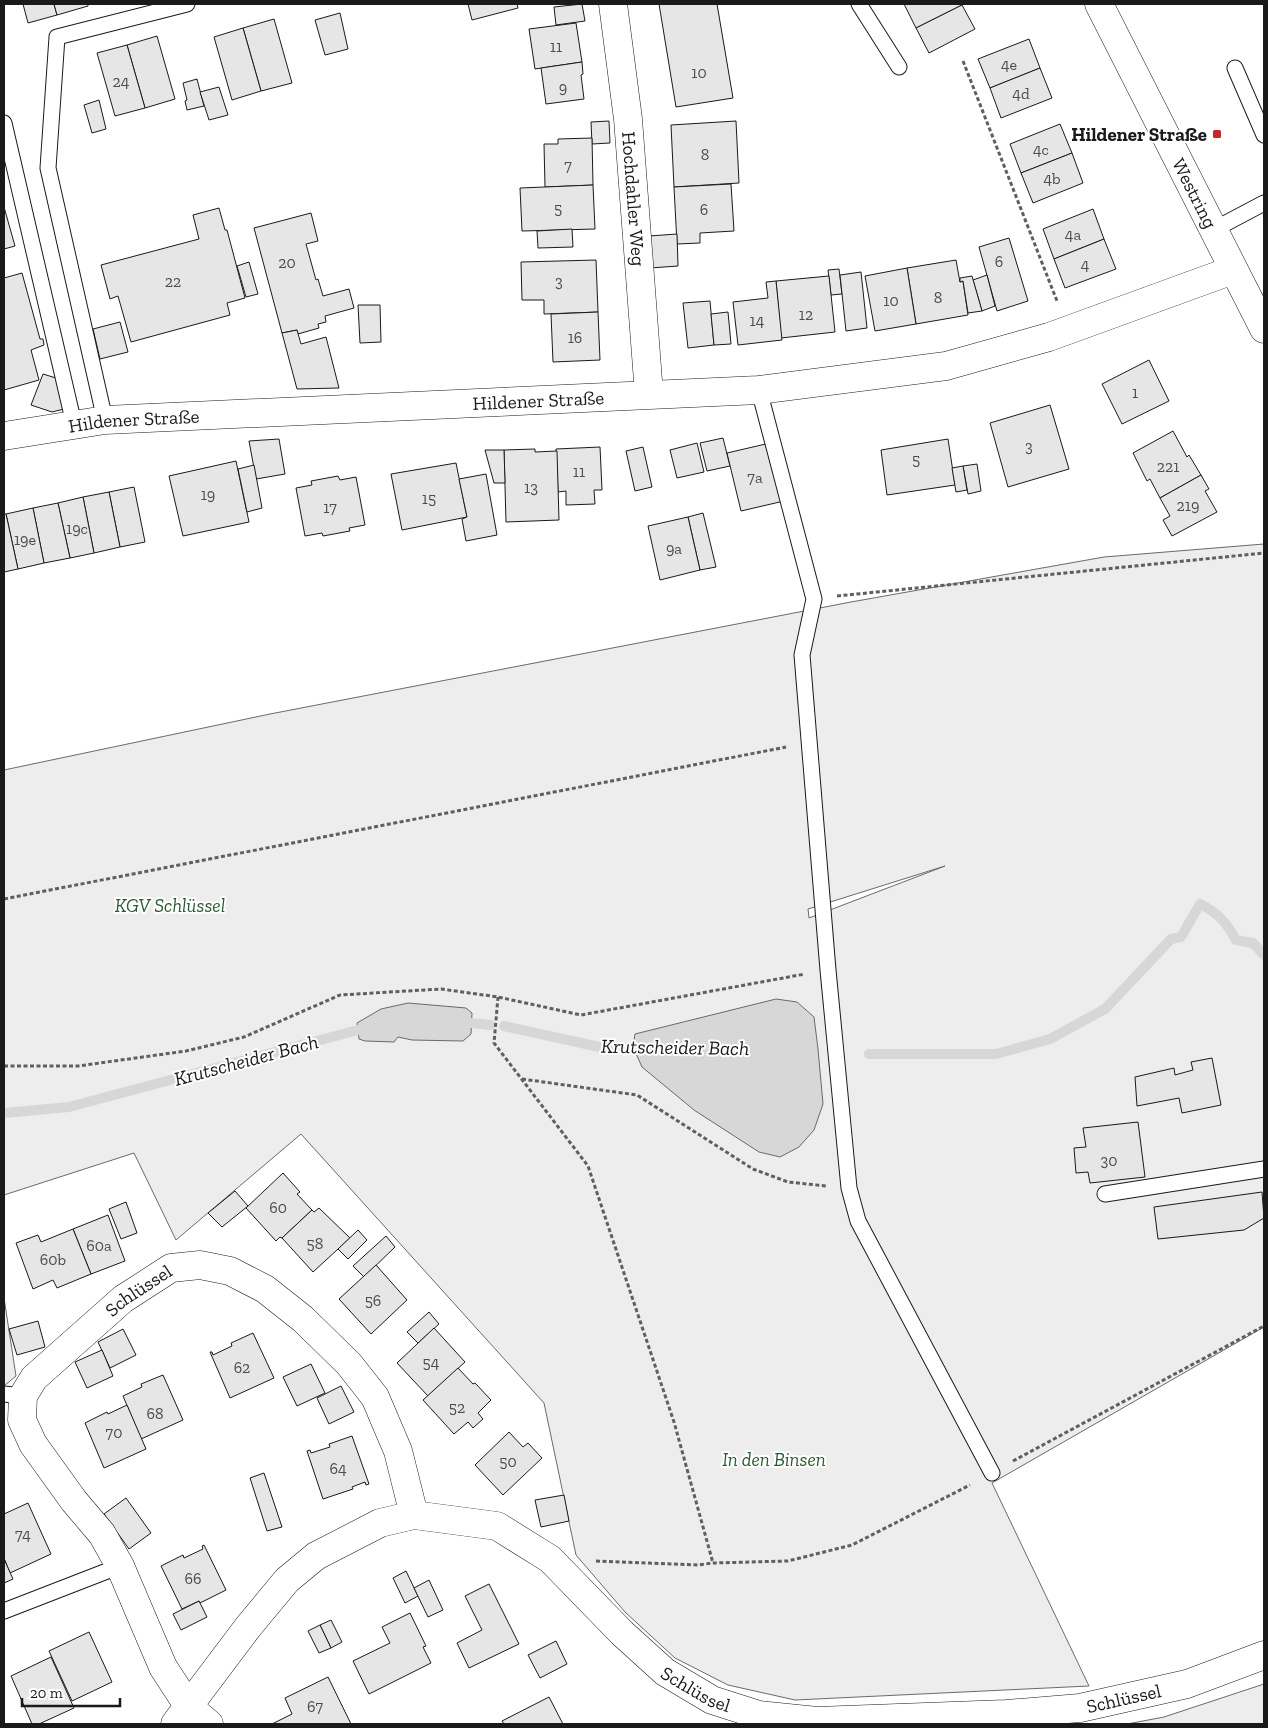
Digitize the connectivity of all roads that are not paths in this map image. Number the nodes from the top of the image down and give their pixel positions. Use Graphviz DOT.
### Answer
graph roads {
  1 [pos="188,4"];
  2 [pos="613,4"];
  3 [pos="859,4"];
  4 [pos="1099,4"];
  5 [pos="899,67"];
  6 [pos="1235,68"];
  7 [pos="4,123"];
  8 [pos="1264,135"];
  9 [pos="1264,203"];
  10 [pos="1213,230"];
  11 [pos="1233,270"];
  12 [pos="1264,330"];
  13 [pos="759,390"];
  14 [pos="648,394"];
  15 [pos="106,420"];
  16 [pos="74,424"];
  17 [pos="4,436"];
  18 [pos="1264,1169"];
  19 [pos="1105,1194"];
  20 [pos="13,1395"];
  21 [pos="992,1473"];
  22 [pos="414,1515"];
  23 [pos="120,1566"];
  24 [pos="4,1611"];
  25 [pos="1264,1655"];
  26 [pos="182,1715"];
  27 [pos="209,1724"];
  1 -- 15 [label="lane"];
  2 -- 14 [label="street, Hochdahler Weg"];
  3 -- 5 [label="lane"];
  4 -- 10 [label="street, Westring"];
  6 -- 8 [label="lane"];
  7 -- 16 [label="lane"];
  9 -- 10 [label="lane"];
  10 -- 11 [label="street, Westring"];
  11 -- 12 [label="street, Westring"];
  11 -- 13 [label="street, Hildener Straße"];
  13 -- 14 [label="street, Hildener Straße"];
  13 -- 21 [label="lane"];
  14 -- 15 [label="street, Hildener Straße"];
  15 -- 16 [label="street, Hildener Straße"];
  16 -- 17 [label="street, Hildener Straße"];
  18 -- 19 [label="lane"];
  20 -- 22 [label="street, Schlüssel"];
  20 -- 23 [label="street, Schlüssel"];
  22 -- 25 [label="street, Schlüssel"];
  22 -- 26 [label="street, Schlüssel"];
  23 -- 24 [label="lane"];
  23 -- 26 [label="street, Schlüssel"];
  26 -- 27 [label="street, Schlüssel"];
}
